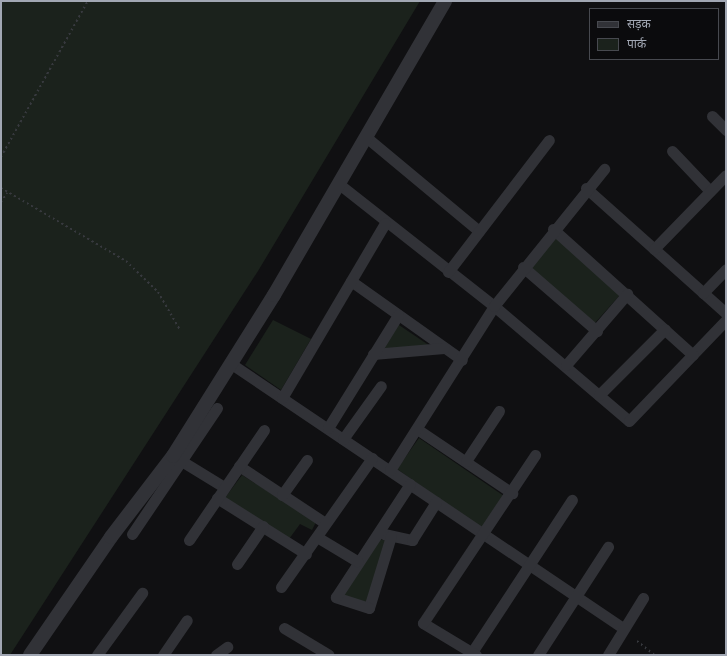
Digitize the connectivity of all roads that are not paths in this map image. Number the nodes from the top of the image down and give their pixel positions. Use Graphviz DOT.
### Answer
graph roads {
  1 [pos="444,1"];
  2 [pos="712,116"];
  3 [pos="726,130"];
  4 [pos="366,137"];
  5 [pos="549,140"];
  6 [pos="672,151"];
  7 [pos="604,169"];
  8 [pos="726,175"];
  9 [pos="340,184"];
  10 [pos="586,188"];
  11 [pos="710,191"];
  12 [pos="385,223"];
  13 [pos="553,229"];
  14 [pos="479,231"];
  15 [pos="654,249"];
  16 [pos="523,267"];
  17 [pos="726,269"];
  18 [pos="448,272"];
  19 [pos="351,281"];
  20 [pos="704,293"];
  21 [pos="627,294"];
  22 [pos="494,306"];
  23 [pos="726,313"];
  24 [pos="398,315"];
  25 [pos="726,320"];
  26 [pos="665,329"];
  27 [pos="597,331"];
  28 [pos="444,348"];
  29 [pos="373,354"];
  30 [pos="693,355"];
  31 [pos="462,360"];
  32 [pos="230,363"];
  33 [pos="566,365"];
  34 [pos="382,386"];
  35 [pos="599,395"];
  36 [pos="282,398"];
  37 [pos="217,408"];
  38 [pos="499,411"];
  39 [pos="328,428"];
  40 [pos="417,429"];
  41 [pos="264,430"];
  42 [pos="343,439"];
  43 [pos="535,455"];
  44 [pos="177,458"];
  45 [pos="372,458"];
  46 [pos="307,460"];
  47 [pos="466,462"];
  48 [pos="239,466"];
  49 [pos="390,470"];
  50 [pos="410,484"];
  51 [pos="224,487"];
  52 [pos="512,493"];
  53 [pos="282,495"];
  54 [pos="217,498"];
  55 [pos="572,500"];
  56 [pos="436,502"];
  57 [pos="325,523"];
  58 [pos="262,526"];
  59 [pos="378,533"];
  60 [pos="132,534"];
  61 [pos="391,536"];
  62 [pos="483,536"];
  63 [pos="317,537"];
  64 [pos="189,540"];
  65 [pos="608,547"];
  66 [pos="306,554"];
  67 [pos="357,561"];
  68 [pos="237,564"];
  69 [pos="527,566"];
  70 [pos="281,587"];
  71 [pos="142,593"];
  72 [pos="577,598"];
  73 [pos="643,598"];
  74 [pos="187,620"];
  75 [pos="284,628"];
  76 [pos="623,628"];
  77 [pos="314,645"];
  78 [pos="227,647"];
  79 [pos="474,654"];
  80 [pos="30,655"];
  81 [pos="97,655"];
  82 [pos="163,655"];
  83 [pos="216,655"];
  84 [pos="308,655"];
  85 [pos="329,655"];
  86 [pos="538,655"];
  87 [pos="608,655"];
  1 -- 4 [label="street"];
  2 -- 3 [label="street"];
  4 -- 9 [label="street"];
  4 -- 14 [label="street"];
  5 -- 14 [label="street"];
  6 -- 11 [label="street"];
  7 -- 10 [label="street"];
  8 -- 11 [label="street"];
  9 -- 12 [label="street"];
  9 -- 32 [label="street"];
  10 -- 13 [label="street"];
  10 -- 15 [label="street"];
  11 -- 15 [label="street"];
  12 -- 18 [label="street"];
  12 -- 19 [label="street"];
  13 -- 16 [label="street"];
  13 -- 21 [label="street"];
  14 -- 18 [label="street"];
  15 -- 20 [label="street"];
  16 -- 22 [label="street"];
  16 -- 27 [label="street"];
  17 -- 20 [label="street"];
  18 -- 22 [label="street"];
  19 -- 24 [label="street"];
  19 -- 36 [label="street"];
  20 -- 23 [label="street"];
  21 -- 26 [label="street"];
  21 -- 27 [label="street"];
  22 -- 31 [label="street"];
  22 -- 33 [label="street"];
  24 -- 28 [label="street"];
  24 -- 29 [label="street"];
  25 -- 30 [label="street"];
  26 -- 30 [label="street"];
  26 -- 35 [label="street"];
  27 -- 33 [label="street"];
  28 -- 29 [label="street"];
  28 -- 31 [label="street"];
  29 -- 39 [label="street"];
  30 -- 35 [label="street"];
  31 -- 40 [label="street"];
  32 -- 36 [label="street"];
  32 -- 44 [label="street"];
  33 -- 35 [label="street"];
  34 -- 42 [label="street"];
  36 -- 39 [label="street"];
  37 -- 44 [label="street"];
  38 -- 47 [label="street"];
  39 -- 42 [label="street"];
  40 -- 47 [label="street"];
  40 -- 49 [label="street"];
  41 -- 48 [label="street"];
  42 -- 45 [label="street"];
  43 -- 52 [label="street"];
  44 -- 51 [label="street"];
  44 -- 60 [label="street"];
  44 -- 80 [label="street"];
  45 -- 49 [label="street"];
  45 -- 57 [label="street"];
  46 -- 53 [label="street"];
  47 -- 52 [label="street"];
  48 -- 51 [label="street"];
  48 -- 53 [label="street"];
  49 -- 50 [label="street"];
  50 -- 56 [label="street"];
  50 -- 59 [label="street"];
  51 -- 54 [label="street"];
  52 -- 62 [label="street"];
  53 -- 57 [label="street"];
  54 -- 58 [label="street"];
  54 -- 64 [label="street"];
  55 -- 69 [label="street"];
  56 -- 61 [label="street"];
  56 -- 62 [label="street"];
  57 -- 63 [label="street"];
  58 -- 66 [label="street"];
  58 -- 68 [label="street"];
  59 -- 61 [label="street"];
  59 -- 67 [label="street"];
  61 -- 67 [label="street"];
  62 -- 69 [label="street"];
  62 -- 79 [label="street"];
  63 -- 66 [label="street"];
  63 -- 67 [label="street"];
  65 -- 72 [label="street"];
  66 -- 70 [label="street"];
  69 -- 72 [label="street"];
  69 -- 79 [label="street"];
  71 -- 81 [label="street"];
  72 -- 76 [label="street"];
  72 -- 86 [label="street"];
  73 -- 76 [label="street"];
  74 -- 82 [label="street"];
  75 -- 77 [label="street"];
  76 -- 87 [label="street"];
  77 -- 84 [label="street"];
  77 -- 85 [label="street"];
  78 -- 83 [label="street"];
}
